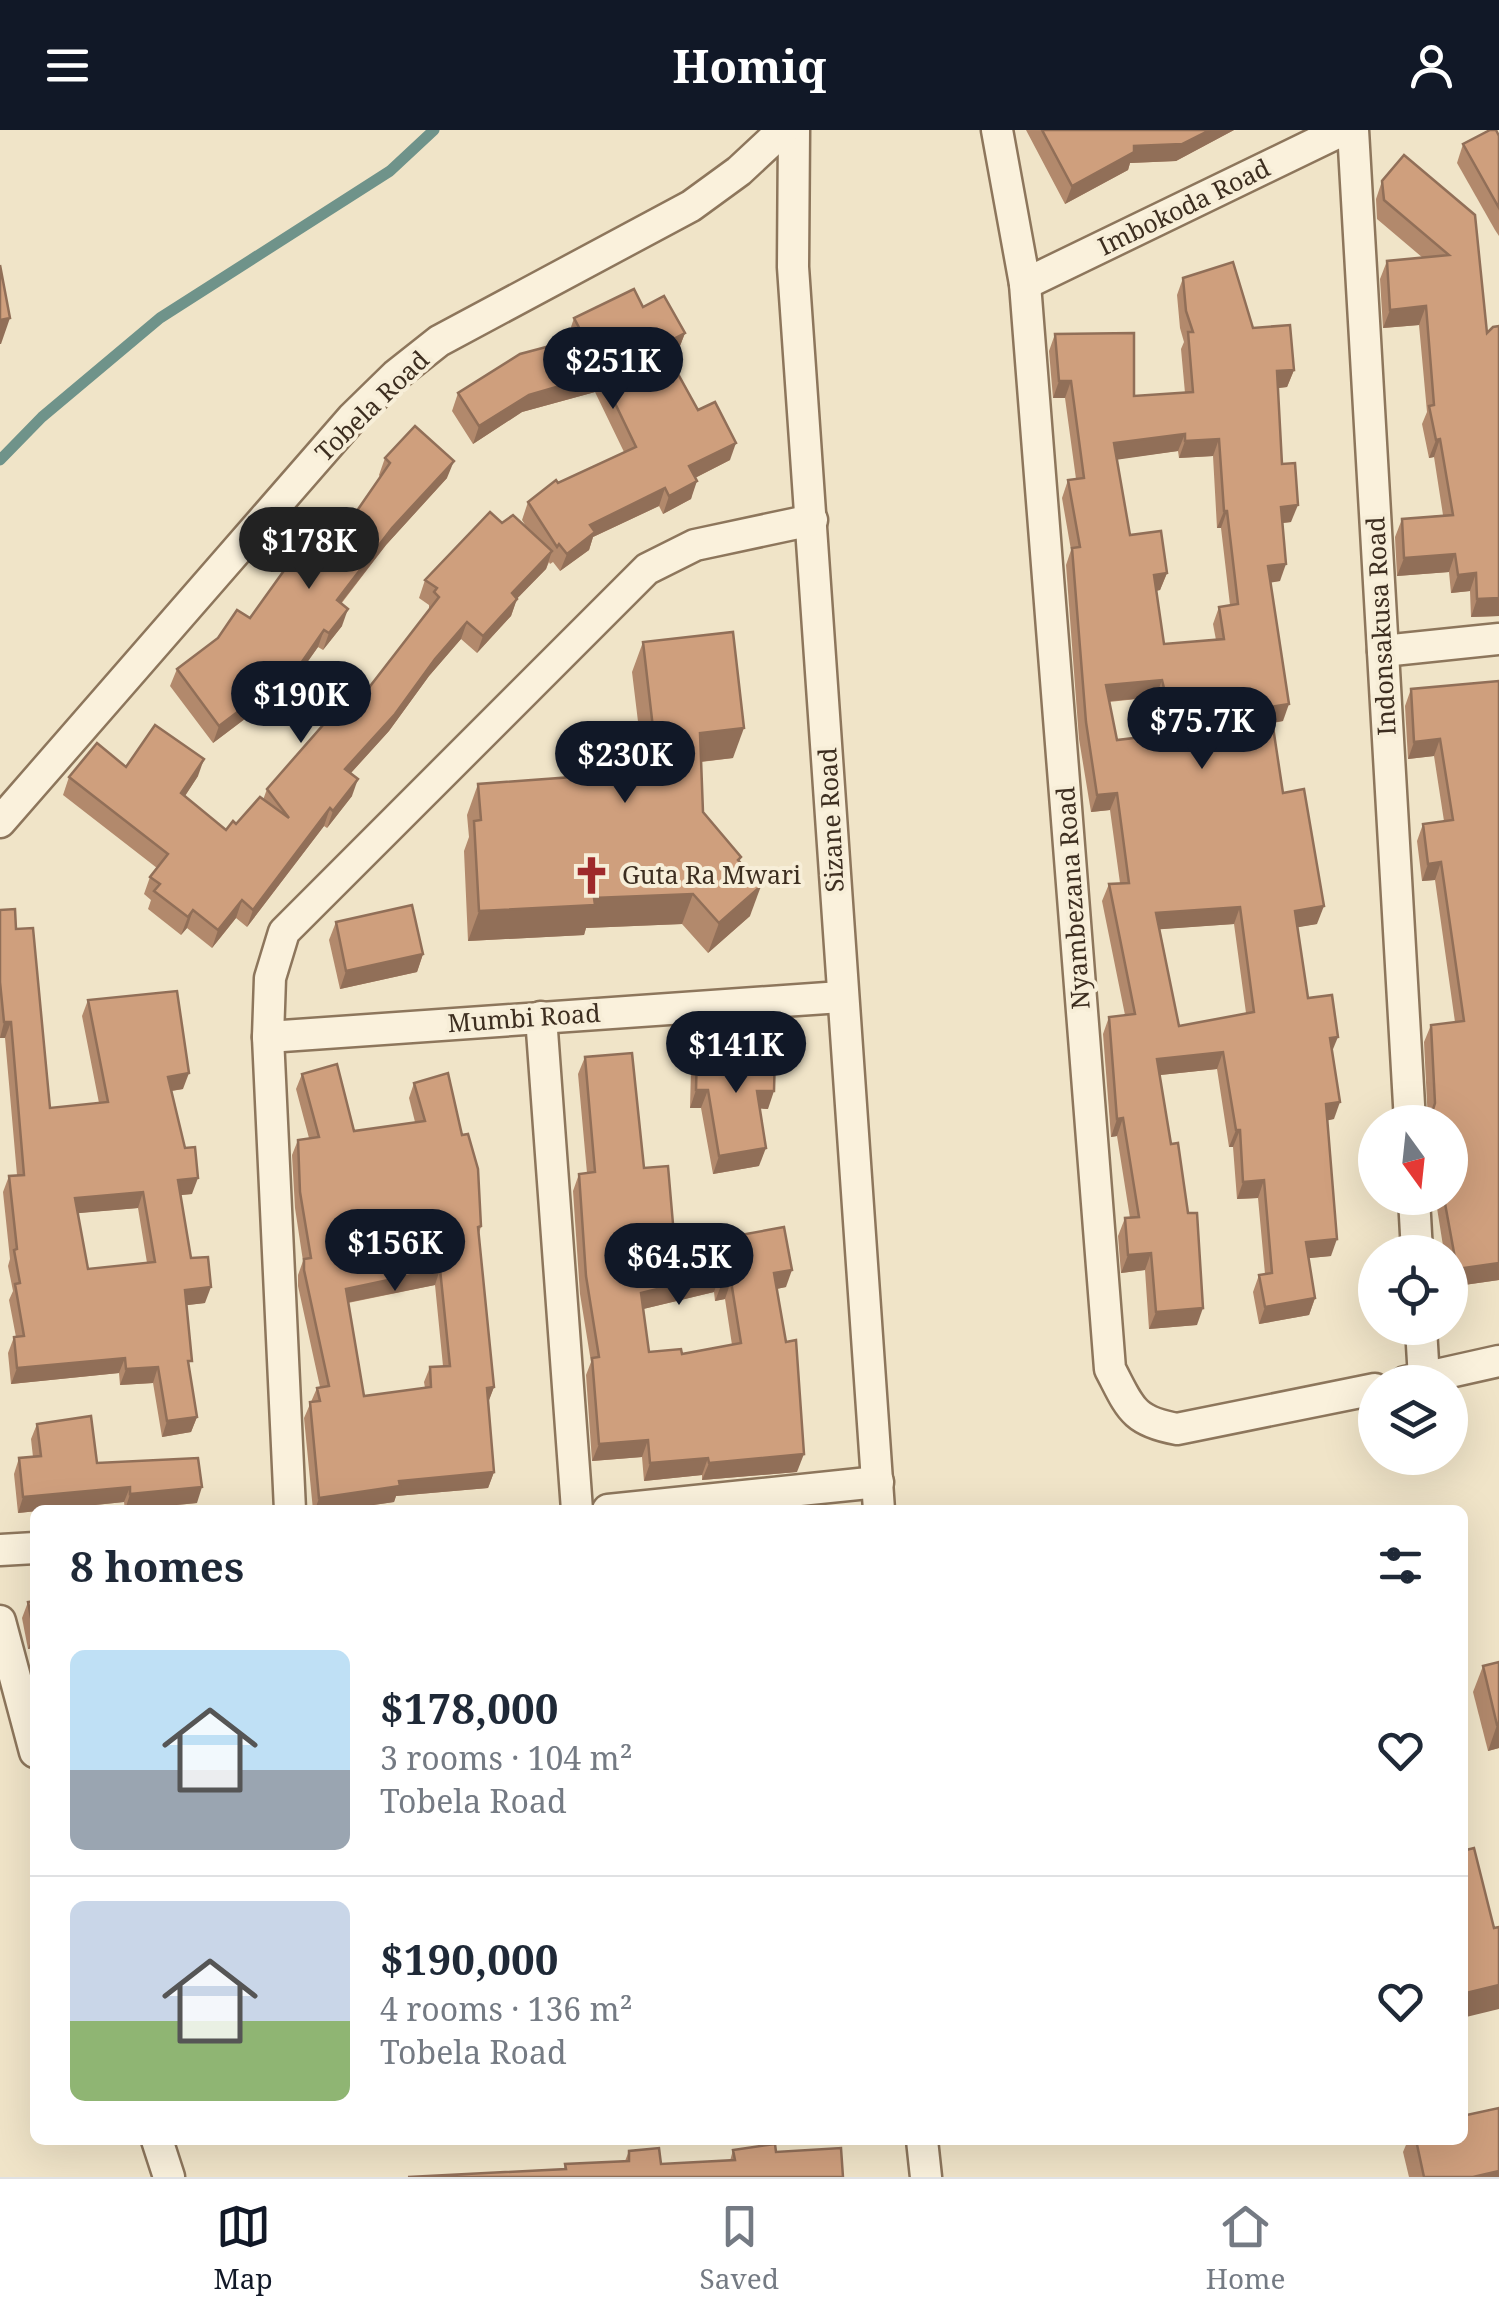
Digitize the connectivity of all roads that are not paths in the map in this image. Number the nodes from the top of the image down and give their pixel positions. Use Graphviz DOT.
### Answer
graph roads {
  1 [pos="782,130"];
  2 [pos="794,130"];
  3 [pos="997,130"];
  4 [pos="1343,130"];
  5 [pos="1353,130"];
  6 [pos="1025,284"];
  7 [pos="812,520"];
  8 [pos="1499,638"];
  9 [pos="1383,651"];
  10 [pos="0,822"];
  11 [pos="841,996"];
  12 [pos="541,1017"];
  13 [pos="268,1038"];
  14 [pos="1409,1105"];
  15 [pos="1499,1361"];
  16 [pos="1468,1368"];
  17 [pos="1358,1393"];
  18 [pos="878,1496"];
  19 [pos="290,1505"];
  20 [pos="577,1505"];
  21 [pos="704,1505"];
  22 [pos="30,1548"];
  23 [pos="0,1550"];
  24 [pos="0,1621"];
  25 [pos="30,1733"];
  26 [pos="159,2145"];
  27 [pos="923,2145"];
  28 [pos="169,2177"];
  29 [pos="926,2177"];
  1 -- 10 [label="street, Tobela Road"];
  2 -- 7 [label="street, Sizane Road"];
  3 -- 6 [label="street, Nyambezana Road"];
  4 -- 6 [label="street, Imbokoda Road"];
  5 -- 9 [label="street, Indonsakusa Road"];
  6 -- 17 [label="street, Nyambezana Road"];
  7 -- 11 [label="street, Sizane Road"];
  7 -- 13 [label="street"];
  8 -- 9 [label="street"];
  9 -- 14 [label="street, Indonsakusa Road"];
  11 -- 12 [label="street, Mumbi Road"];
  11 -- 18 [label="street, Sizane Road"];
  12 -- 13 [label="street, Mumbi Road"];
  12 -- 20 [label="street"];
  13 -- 19 [label="street"];
  15 -- 16 [label="street"];
  18 -- 21 [label="street"];
  22 -- 23 [label="street"];
  24 -- 25 [label="street"];
  26 -- 28 [label="street"];
  27 -- 29 [label="street"];
}
